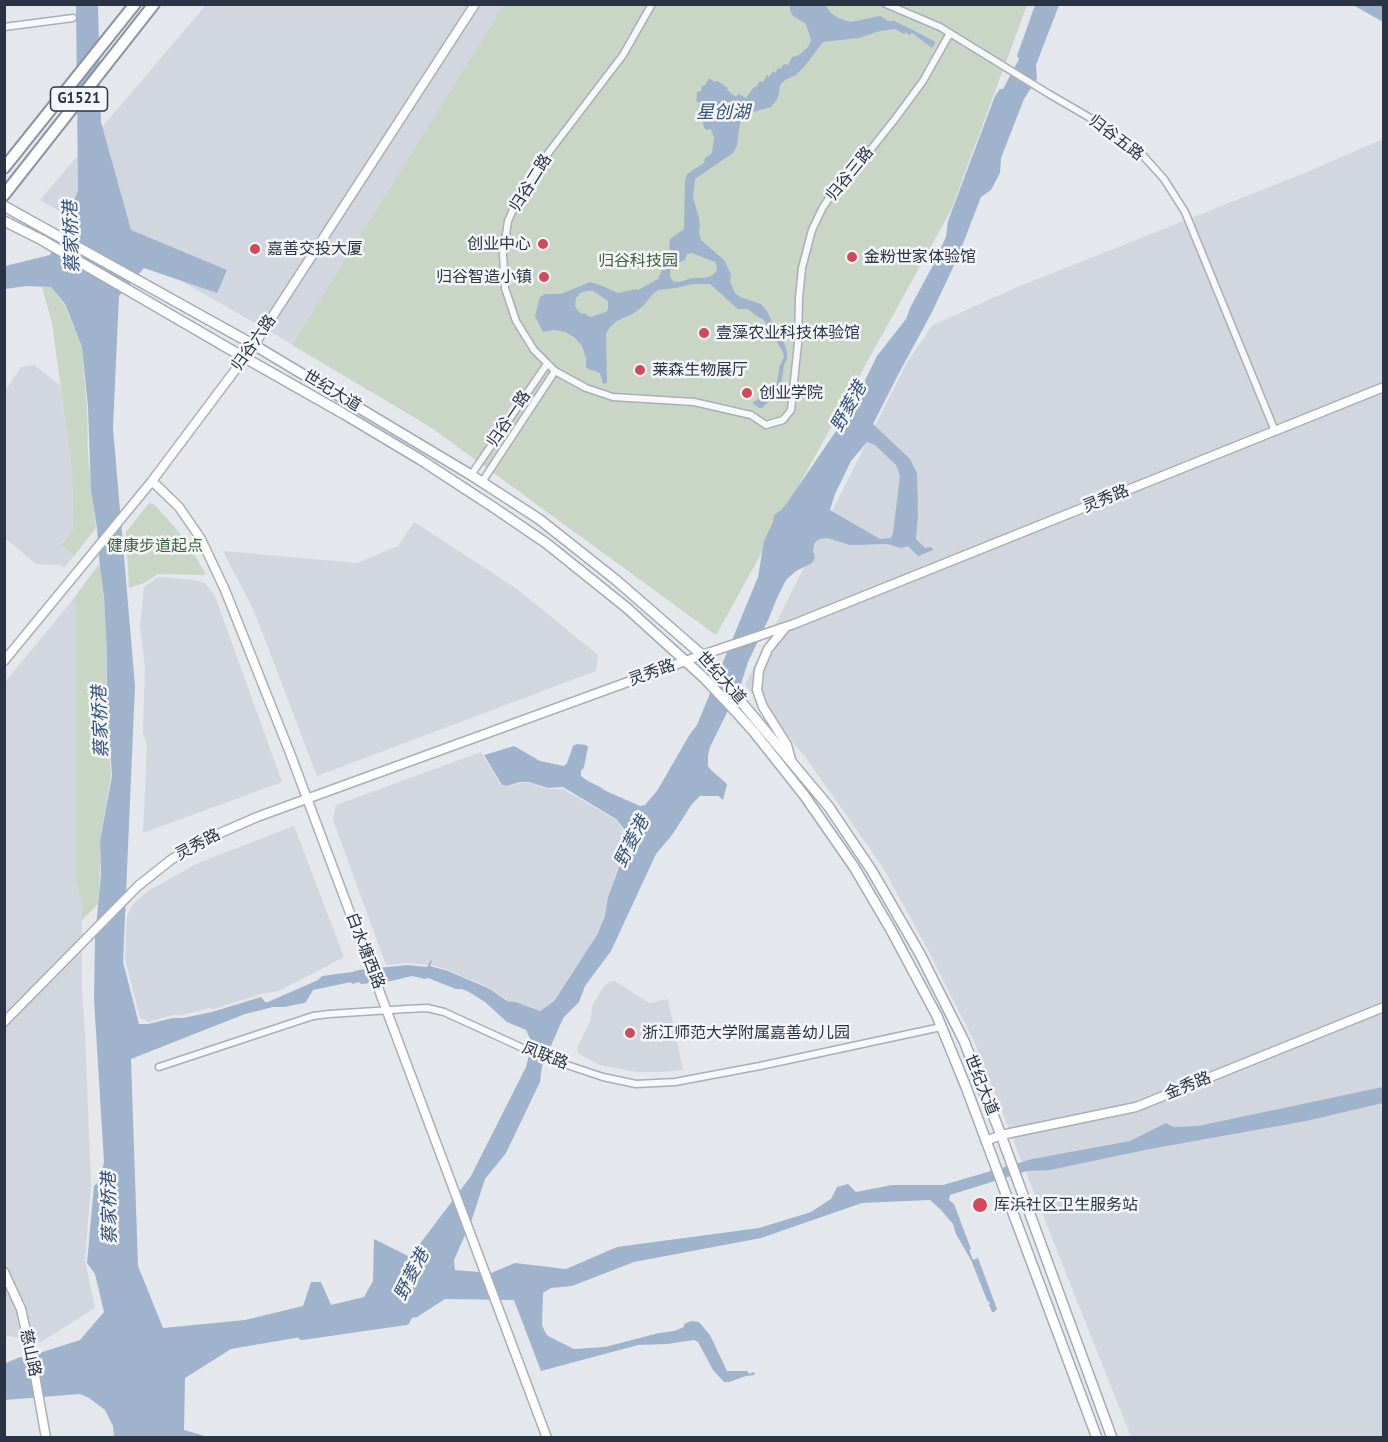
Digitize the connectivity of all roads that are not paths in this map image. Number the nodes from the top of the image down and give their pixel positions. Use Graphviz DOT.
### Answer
graph roads {
  1 [pos="135,4"];
  2 [pos="154,4"];
  3 [pos="475,4"];
  4 [pos="652,4"];
  5 [pos="886,4"];
  6 [pos="73,18"];
  7 [pos="4,27"];
  8 [pos="950,33"];
  9 [pos="4,168"];
  10 [pos="4,195"];
  11 [pos="4,206"];
  12 [pos="4,221"];
  13 [pos="254,345"];
  14 [pos="244,358"];
  15 [pos="547,364"];
  16 [pos="555,371"];
  17 [pos="1383,387"];
  18 [pos="766,425"];
  19 [pos="1275,431"];
  20 [pos="471,475"];
  21 [pos="152,481"];
  22 [pos="482,482"];
  23 [pos="786,626"];
  24 [pos="702,655"];
  25 [pos="4,661"];
  26 [pos="685,661"];
  27 [pos="791,761"];
  28 [pos="308,799"];
  29 [pos="1383,1007"];
  30 [pos="387,1011"];
  31 [pos="4,1022"];
  32 [pos="941,1027"];
  33 [pos="159,1068"];
  34 [pos="1001,1135"];
  35 [pos="986,1141"];
  36 [pos="4,1272"];
  37 [pos="46,1437"];
  38 [pos="547,1437"];
  39 [pos="1097,1437"];
  40 [pos="1112,1437"];
  1 -- 9 [label="highway, G1521"];
  2 -- 10 [label="highway, G1521"];
  3 -- 13 [label="street, 归谷六路"];
  4 -- 15 [label="street, 归谷二路"];
  5 -- 8 [label="street, 归谷五路"];
  6 -- 7 [label="street"];
  8 -- 18 [label="street, 归谷三路"];
  8 -- 19 [label="street, 归谷五路"];
  11 -- 13 [label="main road, 世纪大道"];
  12 -- 14 [label="main road, 世纪大道"];
  13 -- 14 [label="street, 归谷六路"];
  13 -- 20 [label="main road, 世纪大道"];
  14 -- 21 [label="street, 归谷六路"];
  14 -- 26 [label="main road, 世纪大道"];
  15 -- 16 [label="street, 归谷二路"];
  15 -- 20 [label="street, 归谷一路"];
  16 -- 18 [label="street, 归谷二路"];
  16 -- 22 [label="street, 归谷一路"];
  17 -- 19 [label="street, 灵秀路"];
  19 -- 23 [label="street, 灵秀路"];
  20 -- 22 [label="main road, 世纪大道"];
  21 -- 25 [label="street, 归谷六路"];
  21 -- 28 [label="street, 白水塘西路"];
  22 -- 24 [label="main road, 世纪大道"];
  23 -- 24 [label="street, 灵秀路"];
  23 -- 27 [label="street"];
  24 -- 26 [label="street, 灵秀路"];
  24 -- 27 [label="main road, 世纪大道"];
  26 -- 28 [label="street, 灵秀路"];
  26 -- 32 [label="main road, 世纪大道"];
  27 -- 34 [label="main road, 世纪大道"];
  28 -- 30 [label="street, 白水塘西路"];
  28 -- 31 [label="street, 灵秀路"];
  29 -- 34 [label="street, 金秀路"];
  30 -- 32 [label="street, 凤联路"];
  30 -- 33 [label="street, 凤联路"];
  30 -- 38 [label="street, 白水塘西路"];
  32 -- 35 [label="main road, 世纪大道"];
  34 -- 35 [label="street, 金秀路"];
  34 -- 40 [label="main road, 世纪大道"];
  35 -- 39 [label="main road, 世纪大道"];
  36 -- 37 [label="street, 慈山路"];
}
